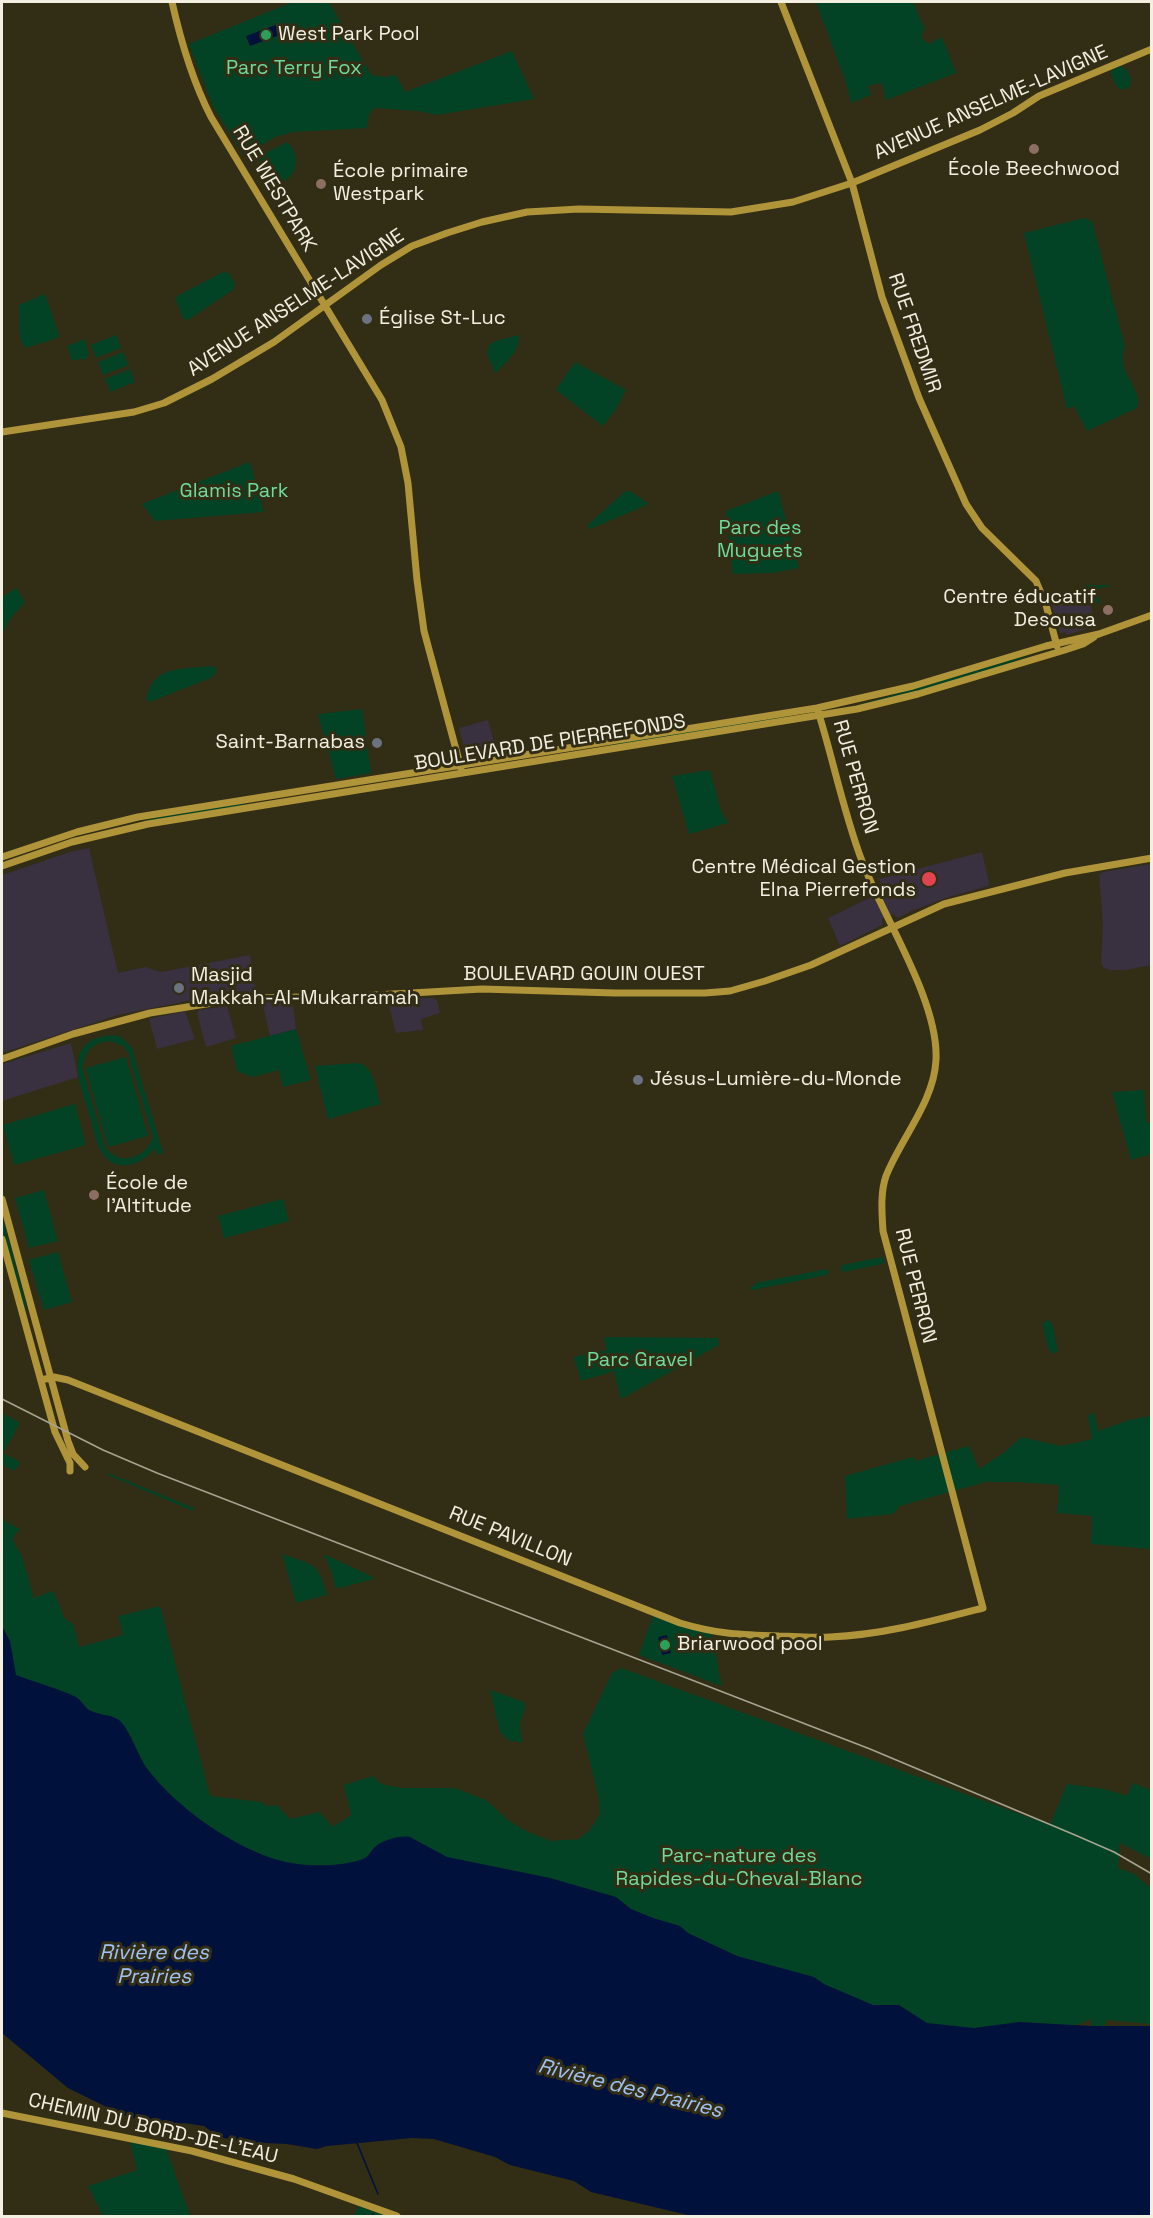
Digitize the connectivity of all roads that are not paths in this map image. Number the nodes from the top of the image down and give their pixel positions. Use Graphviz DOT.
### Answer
graph roads {
  1 [pos="172,2"];
  2 [pos="781,2"];
  3 [pos="1152,49"];
  4 [pos="852,183"];
  5 [pos="325,304"];
  6 [pos="2,432"];
  7 [pos="1152,615"];
  8 [pos="1099,634"];
  9 [pos="1056,644"];
  10 [pos="1058,652"];
  11 [pos="817,708"];
  12 [pos="820,716"];
  13 [pos="460,765"];
  14 [pos="462,774"];
  15 [pos="2,857"];
  16 [pos="1152,858"];
  17 [pos="2,866"];
  18 [pos="892,927"];
  19 [pos="2,1059"];
  20 [pos="2,1199"];
  21 [pos="2,1239"];
  22 [pos="51,1377"];
  23 [pos="41,1380"];
  24 [pos="85,1467"];
  25 [pos="70,1471"];
  26 [pos="983,1608"];
  27 [pos="2,2113"];
  28 [pos="397,2217"];
  1 -- 5 [label="street, RUE WESTPARK"];
  2 -- 4 [label="street, RUE FREDMIR"];
  3 -- 4 [label="street, AVENUE ANSELME-LAVIGNE"];
  4 -- 5 [label="street, AVENUE ANSELME-LAVIGNE"];
  4 -- 9 [label="street, RUE FREDMIR"];
  5 -- 6 [label="street, AVENUE ANSELME-LAVIGNE"];
  5 -- 13 [label="street, RUE WESTPARK"];
  7 -- 8 [label="street, BOULEVARD DE PIERREFONDS"];
  8 -- 9 [label="street, BOULEVARD DE PIERREFONDS"];
  8 -- 10 [label="street, BOULEVARD DE PIERREFONDS"];
  9 -- 10 [label="street, RUE FREDMIR"];
  9 -- 11 [label="street, BOULEVARD DE PIERREFONDS"];
  10 -- 12 [label="street, BOULEVARD DE PIERREFONDS"];
  11 -- 12 [label="street, RUE PERRON"];
  11 -- 13 [label="street, BOULEVARD DE PIERREFONDS"];
  12 -- 14 [label="street, BOULEVARD DE PIERREFONDS"];
  12 -- 18 [label="street, RUE PERRON"];
  13 -- 14 [label="street, RUE WESTPARK"];
  13 -- 15 [label="street, BOULEVARD DE PIERREFONDS"];
  14 -- 17 [label="street, BOULEVARD DE PIERREFONDS"];
  16 -- 18 [label="street, BOULEVARD GOUIN OUEST"];
  18 -- 19 [label="street, BOULEVARD GOUIN OUEST"];
  18 -- 26 [label="street, RUE PERRON"];
  20 -- 22 [label="street"];
  21 -- 23 [label="street"];
  22 -- 23 [label="street"];
  22 -- 24 [label="street"];
  22 -- 26 [label="street, RUE PAVILLON"];
  23 -- 25 [label="street"];
  27 -- 28 [label="street, CHEMIN DU BORD-DE-L'EAU"];
}
